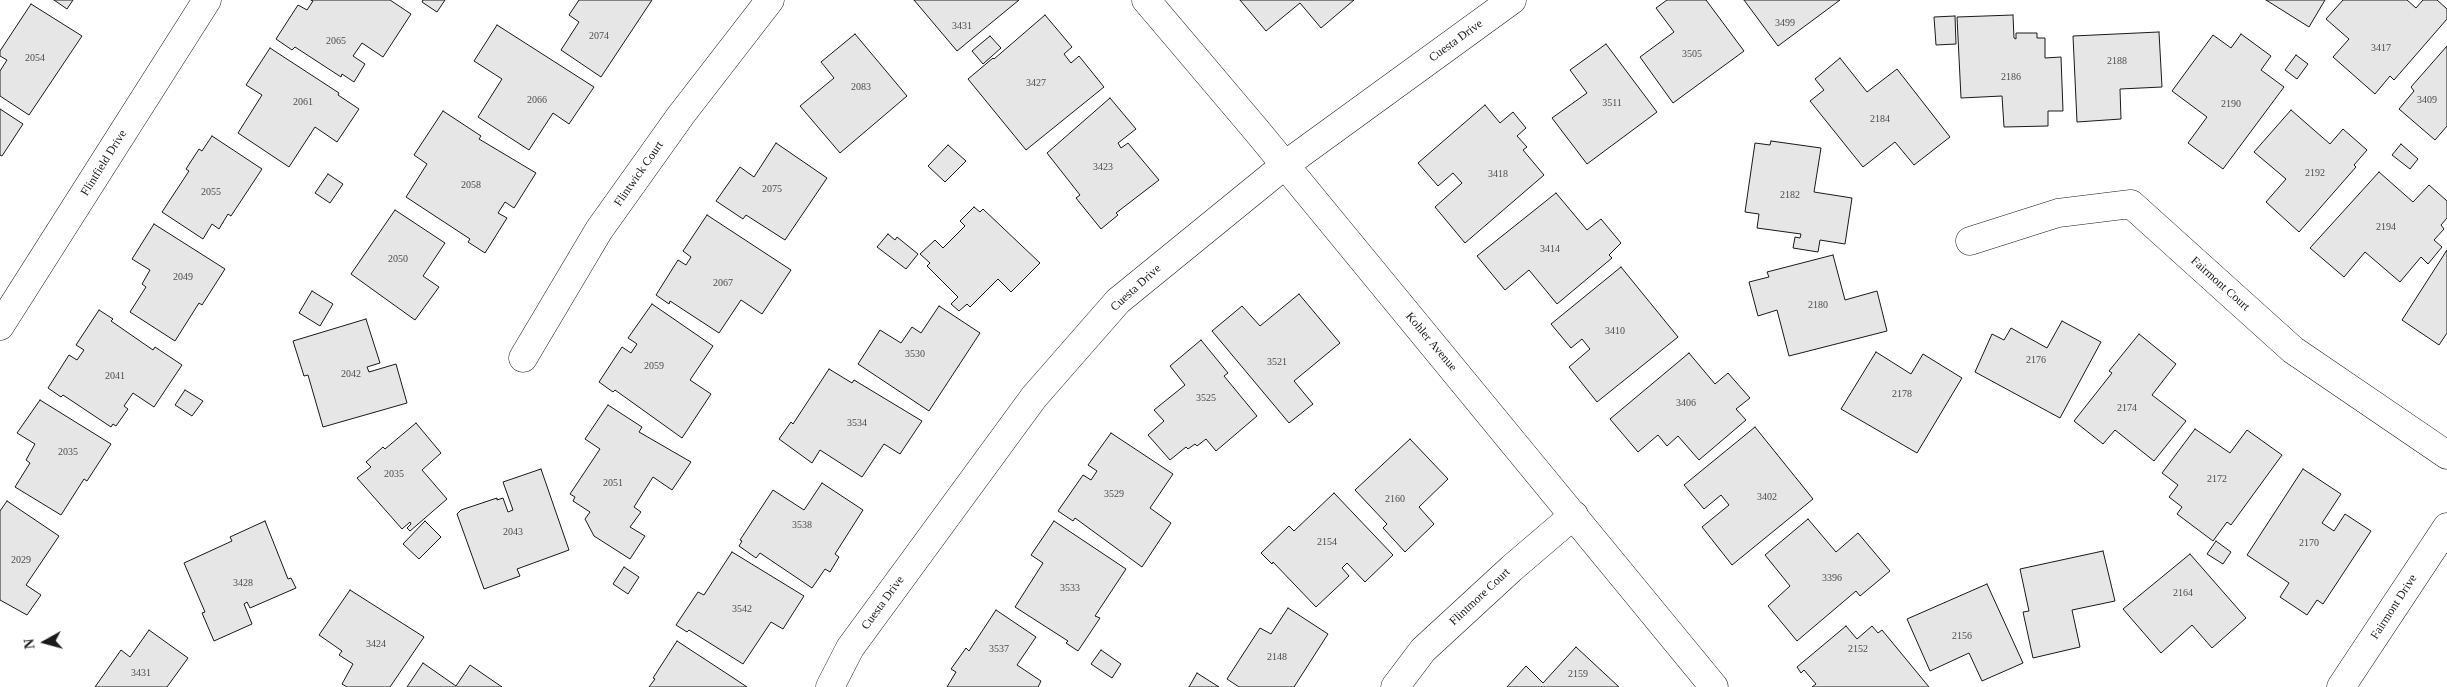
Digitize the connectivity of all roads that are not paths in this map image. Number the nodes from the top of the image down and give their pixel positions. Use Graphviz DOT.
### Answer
graph roads {
  1 [pos="207,0"];
  2 [pos="770,0"];
  3 [pos="1146,0"];
  4 [pos="1512,0"];
  5 [pos="1285,165"];
  6 [pos="1970,241"];
  7 [pos="0,326"];
  8 [pos="523,358"];
  9 [pos="2447,455"];
  10 [pos="1574,515"];
  11 [pos="2447,527"];
  12 [pos="830,687"];
  13 [pos="1395,687"];
  14 [pos="1714,687"];
  15 [pos="2341,687"];
  1 -- 7 [label="street, Flintfield Drive"];
  2 -- 8 [label="street, Flintwick Court"];
  3 -- 5 [label="street, Kohler Avenue"];
  4 -- 5 [label="street, Cuesta Drive"];
  5 -- 10 [label="street, Kohler Avenue"];
  5 -- 12 [label="street, Cuesta Drive"];
  6 -- 9 [label="street, Fairmont Court"];
  10 -- 13 [label="street, Flintmore Court"];
  10 -- 14 [label="street, Kohler Avenue"];
  11 -- 15 [label="street, Fairmont Drive"];
}
